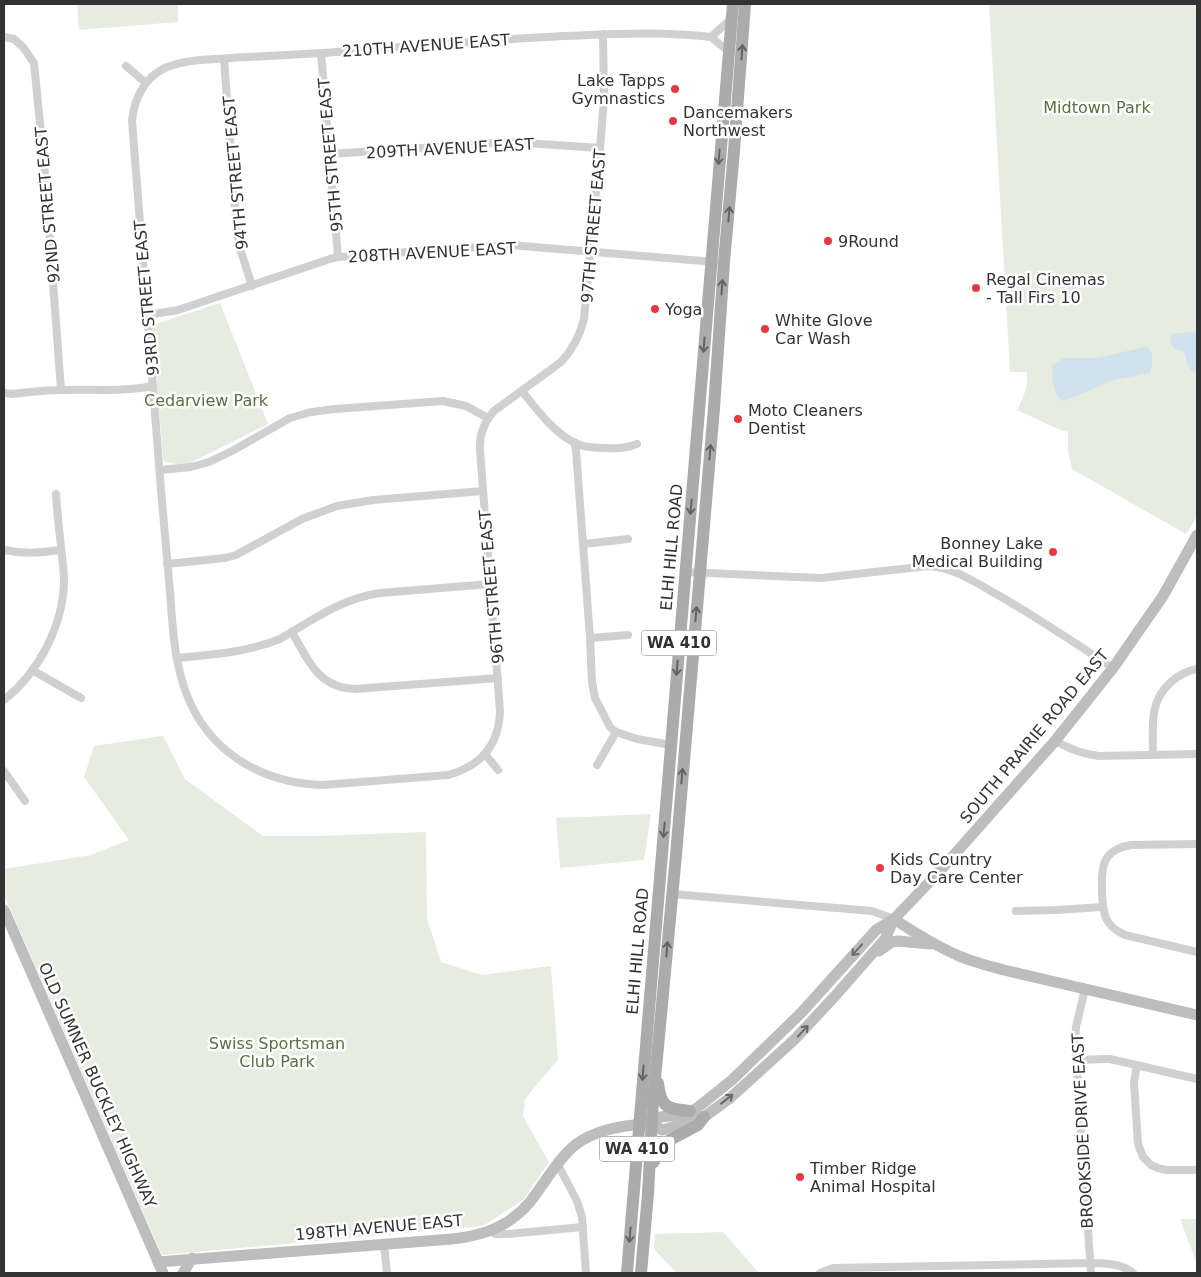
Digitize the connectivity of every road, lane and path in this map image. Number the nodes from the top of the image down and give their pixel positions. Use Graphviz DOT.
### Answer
graph roads {
  1 [pos="732,4"];
  2 [pos="745,4"];
  3 [pos="731,19"];
  4 [pos="603,34"];
  5 [pos="4,37"];
  6 [pos="712,37"];
  7 [pos="728,52"];
  8 [pos="321,53"];
  9 [pos="224,59"];
  10 [pos="126,66"];
  11 [pos="146,83"];
  12 [pos="600,148"];
  13 [pos="330,154"];
  14 [pos="591,252"];
  15 [pos="338,257"];
  16 [pos="710,261"];
  17 [pos="724,262"];
  18 [pos="252,286"];
  19 [pos="148,315"];
  20 [pos="153,386"];
  21 [pos="61,390"];
  22 [pos="522,391"];
  23 [pos="4,393"];
  24 [pos="488,418"];
  25 [pos="574,442"];
  26 [pos="637,444"];
  27 [pos="160,470"];
  28 [pos="483,491"];
  29 [pos="56,494"];
  30 [pos="1197,535"];
  31 [pos="628,539"];
  32 [pos="584,544"];
  33 [pos="4,550"];
  34 [pos="61,550"];
  35 [pos="167,564"];
  36 [pos="684,572"];
  37 [pos="699,572"];
  38 [pos="490,584"];
  39 [pos="292,632"];
  40 [pos="628,635"];
  41 [pos="590,638"];
  42 [pos="177,658"];
  43 [pos="1113,668"];
  44 [pos="1197,669"];
  45 [pos="32,670"];
  46 [pos="498,678"];
  47 [pos="81,698"];
  48 [pos="4,700"];
  49 [pos="616,732"];
  50 [pos="1055,741"];
  51 [pos="671,745"];
  52 [pos="485,754"];
  53 [pos="1197,754"];
  54 [pos="1153,755"];
  55 [pos="597,765"];
  56 [pos="4,770"];
  57 [pos="498,770"];
  58 [pos="24,801"];
  59 [pos="1197,844"];
  60 [pos="672,894"];
  61 [pos="1103,907"];
  62 [pos="4,910"];
  63 [pos="1016,911"];
  64 [pos="894,919"];
  65 [pos="938,946"];
  66 [pos="1197,952"];
  67 [pos="871,955"];
  68 [pos="1085,989"];
  69 [pos="1197,1015"];
  70 [pos="658,1048"];
  71 [pos="1077,1060"];
  72 [pos="1137,1066"];
  73 [pos="1197,1079"];
  74 [pos="690,1112"];
  75 [pos="704,1117"];
  76 [pos="645,1124"];
  77 [pos="558,1163"];
  78 [pos="1197,1170"];
  79 [pos="648,1194"];
  80 [pos="583,1227"];
  81 [pos="491,1231"];
  82 [pos="384,1244"];
  83 [pos="192,1258"];
  84 [pos="158,1262"];
  85 [pos="1091,1263"];
  86 [pos="977,1270"];
  87 [pos="876,1271"];
  88 [pos="163,1273"];
  89 [pos="183,1273"];
  90 [pos="387,1273"];
  91 [pos="586,1273"];
  92 [pos="626,1273"];
  93 [pos="641,1273"];
  94 [pos="820,1273"];
  95 [pos="1092,1273"];
  96 [pos="1133,1273"];
  1 -- 3 [label="main road, ELHI HILL ROAD / WA 410"];
  17 -- 2 [label="main road, ELHI HILL ROAD / WA 410, one-way"];
  3 -- 6 [label="street"];
  3 -- 7 [label="main road, ELHI HILL ROAD / WA 410"];
  4 -- 6 [label="street, 210TH AVENUE EAST"];
  4 -- 8 [label="street, 210TH AVENUE EAST"];
  4 -- 12 [label="street, 97TH STREET EAST"];
  5 -- 21 [label="street, 92ND STREET EAST"];
  6 -- 7 [label="street"];
  7 -- 16 [label="main road, ELHI HILL ROAD / WA 410, one-way"];
  8 -- 9 [label="street, 210TH AVENUE EAST"];
  8 -- 13 [label="street, 95TH STREET EAST"];
  9 -- 11 [label="street, 210TH AVENUE EAST"];
  9 -- 18 [label="street, 94TH STREET EAST"];
  10 -- 11 [label="street"];
  11 -- 19 [label="street, 93RD STREET EAST"];
  12 -- 13 [label="street, 209TH AVENUE EAST"];
  12 -- 14 [label="street, 97TH STREET EAST"];
  13 -- 15 [label="street, 95TH STREET EAST"];
  14 -- 15 [label="street, 208TH AVENUE EAST"];
  14 -- 16 [label="street, 208TH AVENUE EAST"];
  14 -- 22 [label="street, 97TH STREET EAST"];
  15 -- 18 [label="street, 208TH AVENUE EAST"];
  16 -- 17 [label="street, 208TH AVENUE EAST"];
  16 -- 36 [label="main road, ELHI HILL ROAD / WA 410, one-way"];
  37 -- 17 [label="main road, ELHI HILL ROAD / WA 410, one-way"];
  18 -- 19 [label="street, 208TH AVENUE EAST"];
  19 -- 20 [label="street, 93RD STREET EAST"];
  20 -- 21 [label="street"];
  20 -- 27 [label="street, 93RD STREET EAST"];
  21 -- 23 [label="street"];
  22 -- 24 [label="street, 97TH STREET EAST"];
  22 -- 25 [label="street"];
  24 -- 27 [label="street"];
  24 -- 28 [label="street, 96TH STREET EAST"];
  25 -- 26 [label="street"];
  25 -- 32 [label="street"];
  27 -- 35 [label="street, 93RD STREET EAST"];
  28 -- 35 [label="street"];
  28 -- 38 [label="street, 96TH STREET EAST"];
  29 -- 34 [label="street"];
  30 -- 43 [label="main road, SOUTH PRAIRIE ROAD EAST"];
  31 -- 32 [label="street"];
  32 -- 41 [label="street"];
  33 -- 34 [label="street"];
  34 -- 45 [label="street"];
  35 -- 42 [label="street, 93RD STREET EAST"];
  36 -- 37 [label="street"];
  36 -- 51 [label="main road, ELHI HILL ROAD / WA 410, one-way"];
  37 -- 43 [label="street"];
  60 -- 37 [label="main road, ELHI HILL ROAD / WA 410, one-way"];
  38 -- 39 [label="street"];
  38 -- 46 [label="street, 96TH STREET EAST"];
  39 -- 42 [label="street"];
  39 -- 46 [label="street"];
  40 -- 41 [label="street"];
  41 -- 49 [label="street"];
  42 -- 52 [label="street, 93RD STREET EAST"];
  43 -- 50 [label="main road, SOUTH PRAIRIE ROAD EAST"];
  44 -- 54 [label="street"];
  45 -- 47 [label="street"];
  45 -- 48 [label="street"];
  46 -- 52 [label="street, 96TH STREET EAST"];
  49 -- 51 [label="street"];
  49 -- 55 [label="street"];
  50 -- 54 [label="street"];
  50 -- 64 [label="main road, SOUTH PRAIRIE ROAD EAST"];
  51 -- 76 [label="main road, ELHI HILL ROAD / WA 410, one-way"];
  52 -- 57 [label="street"];
  53 -- 54 [label="street"];
  56 -- 58 [label="street"];
  59 -- 61 [label="street"];
  60 -- 64 [label="street"];
  70 -- 60 [label="main road, ELHI HILL ROAD / WA 410, one-way"];
  61 -- 63 [label="street"];
  61 -- 66 [label="street"];
  62 -- 84 [label="main road, OLD SUMNER BUCKLEY HIGHWAY"];
  64 -- 65 [label="main road"];
  64 -- 67 [label="main road, SOUTH PRAIRIE ROAD EAST"];
  64 -- 74 [label="main road, SOUTH PRAIRIE ROAD EAST, one-way"];
  65 -- 67 [label="main road"];
  65 -- 68 [label="main road"];
  75 -- 67 [label="main road, SOUTH PRAIRIE ROAD EAST, one-way"];
  68 -- 69 [label="main road"];
  68 -- 71 [label="street, BROOKSIDE DRIVE EAST"];
  70 -- 74 [label="main road"];
  70 -- 76 [label="main road, ELHI HILL ROAD / WA 410"];
  71 -- 72 [label="street"];
  71 -- 85 [label="street, BROOKSIDE DRIVE EAST"];
  72 -- 73 [label="street"];
  72 -- 78 [label="street"];
  74 -- 76 [label="main road, SOUTH PRAIRIE ROAD EAST"];
  75 -- 76 [label="main road, SOUTH PRAIRIE ROAD EAST"];
  75 -- 79 [label="main road"];
  76 -- 77 [label="main road, 198TH AVENUE EAST"];
  76 -- 79 [label="main road, ELHI HILL ROAD / WA 410"];
  76 -- 92 [label="main road, ELHI HILL ROAD / WA 410, one-way"];
  77 -- 80 [label="street"];
  77 -- 81 [label="main road, 198TH AVENUE EAST"];
  79 -- 93 [label="main road, ELHI HILL ROAD / WA 410"];
  80 -- 81 [label="street"];
  80 -- 91 [label="street"];
  81 -- 82 [label="main road, 198TH AVENUE EAST"];
  82 -- 83 [label="main road, 198TH AVENUE EAST"];
  82 -- 90 [label="street"];
  83 -- 84 [label="main road, 198TH AVENUE EAST"];
  83 -- 89 [label="main road"];
  84 -- 88 [label="main road, OLD SUMNER BUCKLEY HIGHWAY"];
  85 -- 86 [label="street"];
  85 -- 95 [label="street, BROOKSIDE DRIVE EAST"];
  85 -- 96 [label="street"];
  86 -- 87 [label="street"];
  87 -- 94 [label="street"];
}
